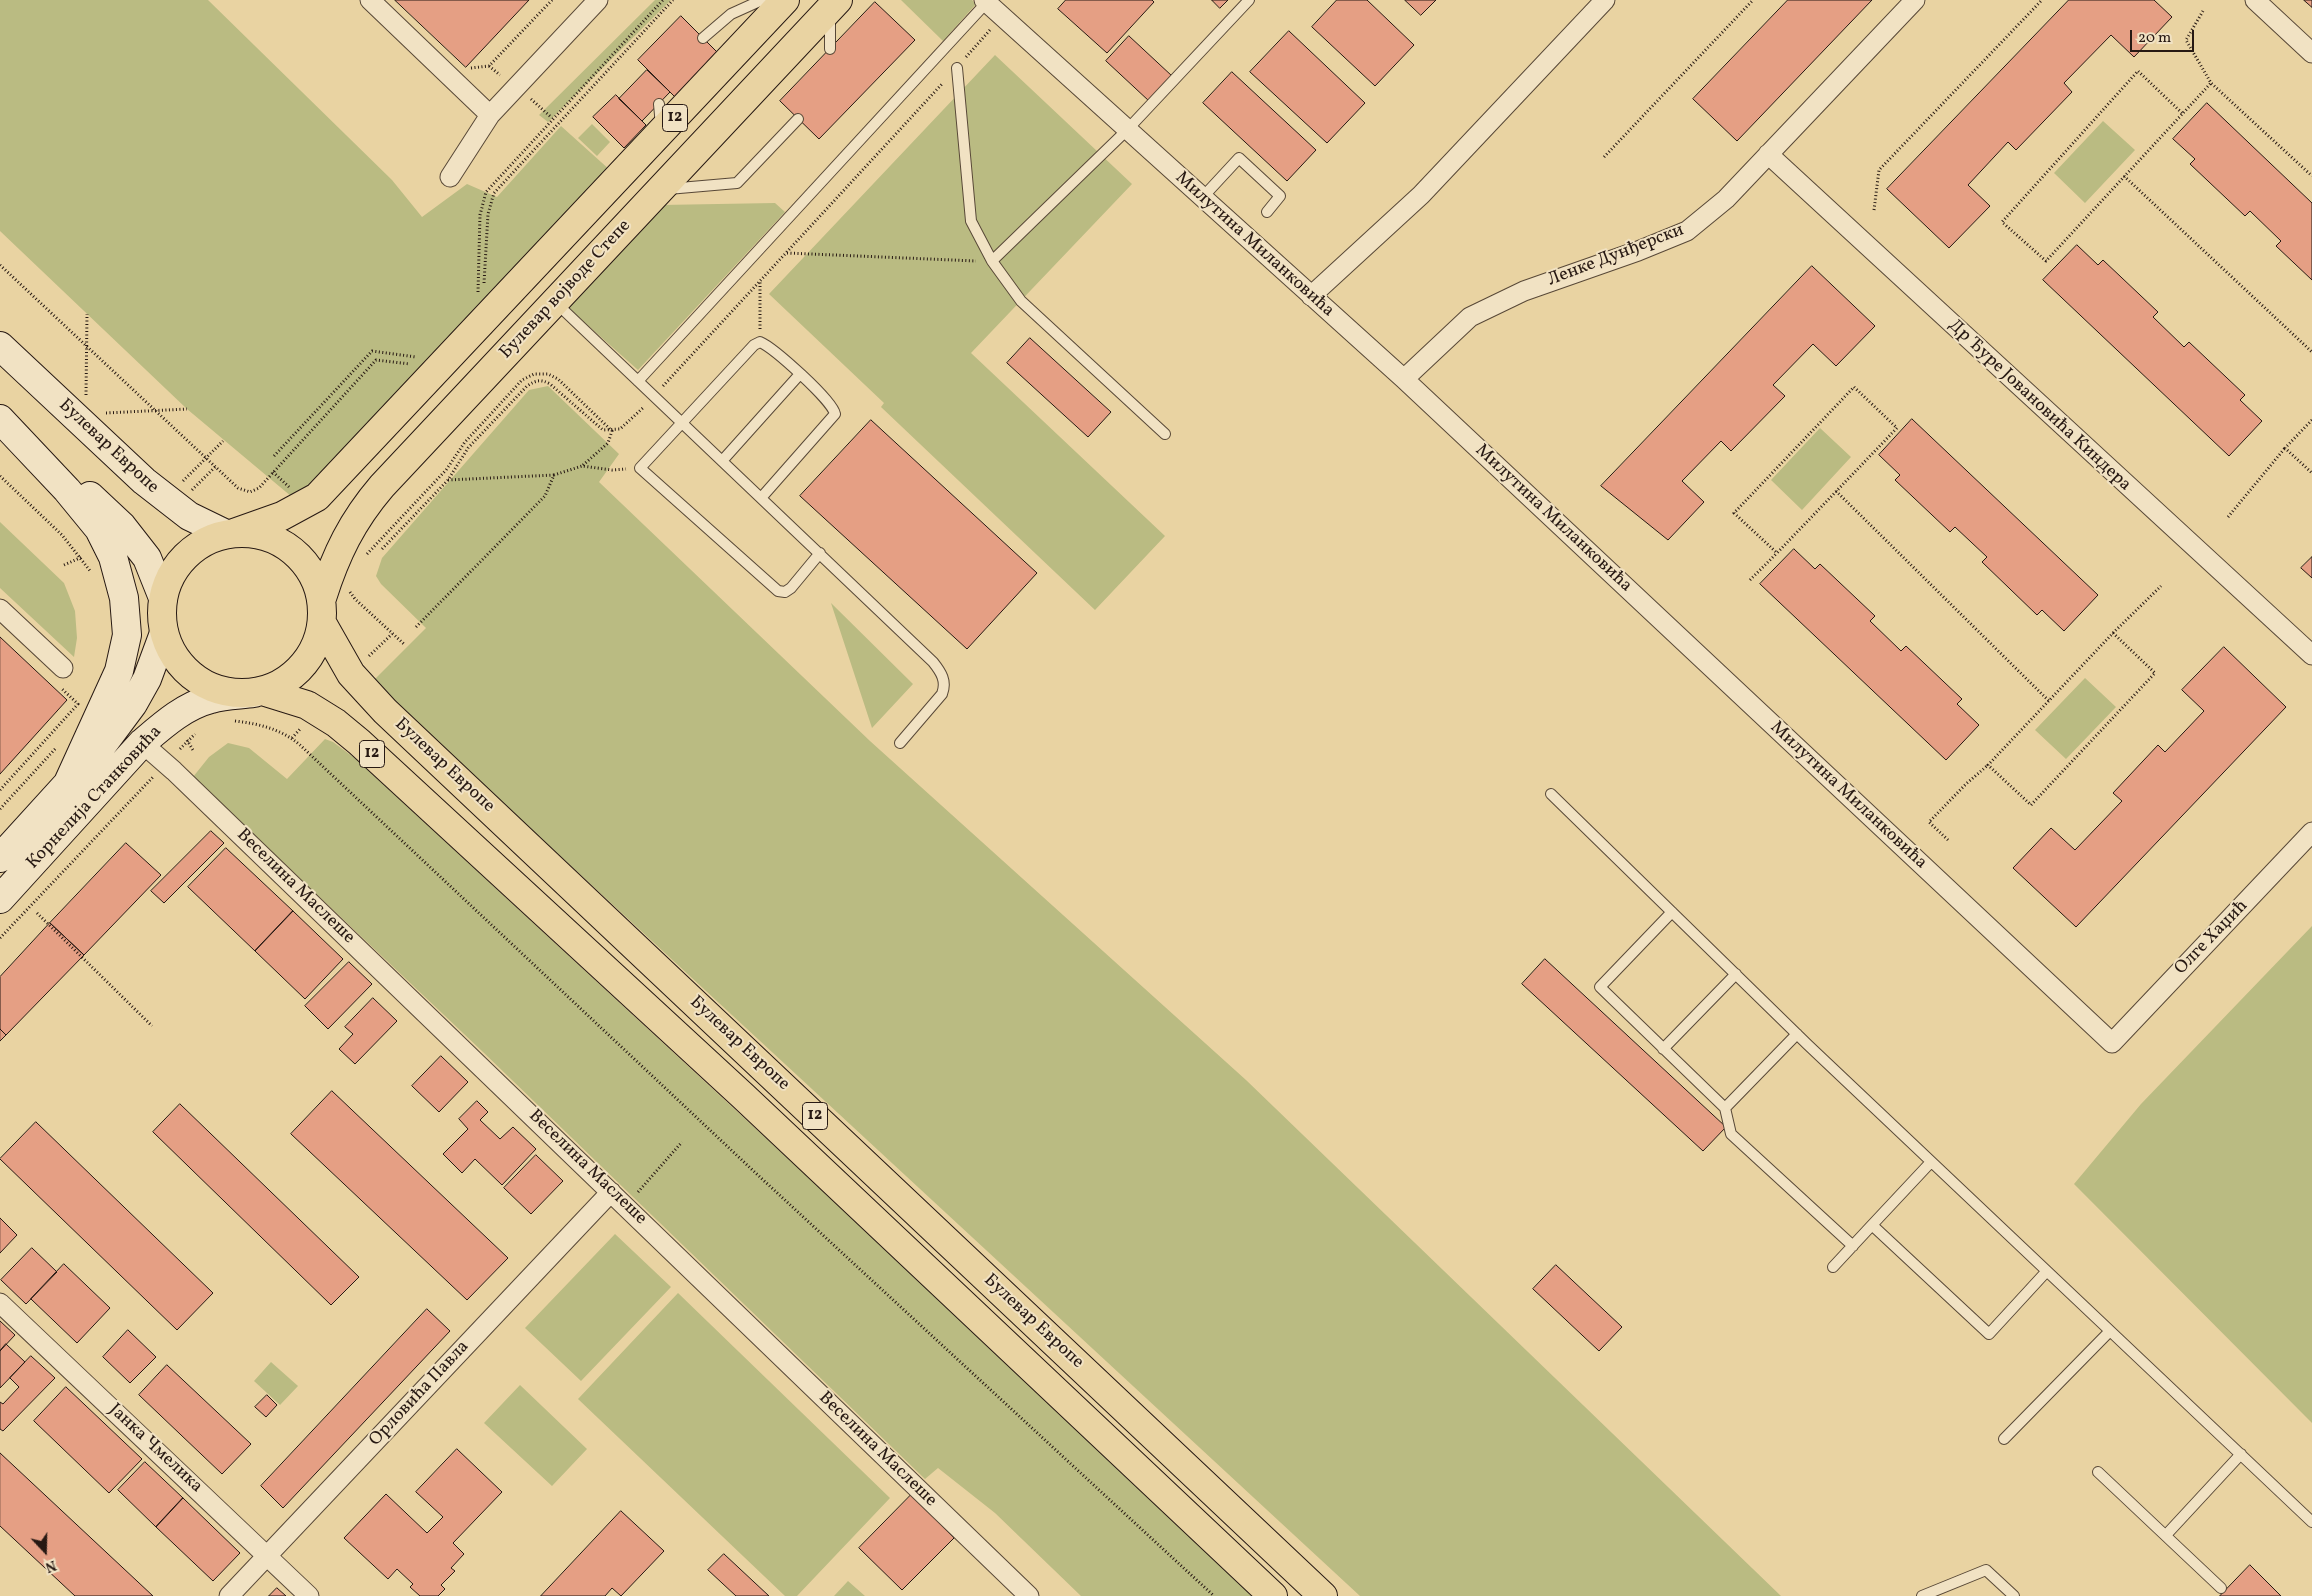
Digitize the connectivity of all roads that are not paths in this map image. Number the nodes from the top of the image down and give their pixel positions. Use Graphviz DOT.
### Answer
graph roads {
  1 [pos="370,0"];
  2 [pos="598,0"];
  3 [pos="762,0"];
  4 [pos="785,0"];
  5 [pos="1249,0"];
  6 [pos="1605,0"];
  7 [pos="1915,0"];
  8 [pos="2255,0"];
  9 [pos="987,1"];
  10 [pos="834,4"];
  11 [pos="704,38"];
  12 [pos="830,49"];
  13 [pos="2312,53"];
  14 [pos="957,68"];
  15 [pos="658,104"];
  16 [pos="490,115"];
  17 [pos="798,119"];
  18 [pos="1127,130"];
  19 [pos="662,132"];
  20 [pos="1768,154"];
  21 [pos="450,177"];
  22 [pos="660,189"];
  23 [pos="1202,198"];
  24 [pos="1268,212"];
  25 [pos="992,262"];
  26 [pos="1311,296"];
  27 [pos="554,302"];
  28 [pos="0,346"];
  29 [pos="800,374"];
  30 [pos="1404,379"];
  31 [pos="638,380"];
  32 [pos="0,412"];
  33 [pos="0,419"];
  34 [pos="682,423"];
  35 [pos="1165,434"];
  36 [pos="722,461"];
  37 [pos="761,498"];
  38 [pos="230,534"];
  39 [pos="820,553"];
  40 [pos="163,598"];
  41 [pos="0,609"];
  42 [pos="322,611"];
  43 [pos="164,633"];
  44 [pos="2312,655"];
  45 [pos="64,668"];
  46 [pos="258,692"];
  47 [pos="900,742"];
  48 [pos="142,743"];
  49 [pos="67,785"];
  50 [pos="1551,794"];
  51 [pos="2312,832"];
  52 [pos="0,858"];
  53 [pos="0,899"];
  54 [pos="1672,912"];
  55 [pos="1736,974"];
  56 [pos="1797,1034"];
  57 [pos="2112,1043"];
  58 [pos="1663,1048"];
  59 [pos="1725,1108"];
  60 [pos="1931,1162"];
  61 [pos="611,1192"];
  62 [pos="1872,1225"];
  63 [pos="1853,1246"];
  64 [pos="1833,1267"];
  65 [pos="2046,1272"];
  66 [pos="0,1303"];
  67 [pos="2109,1332"];
  68 [pos="2004,1439"];
  69 [pos="2241,1454"];
  70 [pos="2098,1472"];
  71 [pos="2312,1522"];
  72 [pos="2166,1535"];
  73 [pos="267,1555"];
  74 [pos="2221,1588"];
  75 [pos="229,1596"];
  76 [pos="309,1596"];
  77 [pos="1029,1596"];
  78 [pos="1273,1596"];
  79 [pos="1323,1596"];
  80 [pos="1922,1596"];
  81 [pos="2014,1596"];
  1 -- 16 [label="street"];
  2 -- 16 [label="street"];
  3 -- 11 [label="lane"];
  4 -- 19 [label="main road, 12"];
  5 -- 18 [label="lane"];
  6 -- 26 [label="street"];
  7 -- 20 [label="street, Ленке Дунђерски"];
  8 -- 13 [label="street"];
  9 -- 18 [label="street, Милутина Миланковића"];
  9 -- 31 [label="lane"];
  10 -- 12 [label="lane"];
  10 -- 22 [label="main road, Булевар војводе Степе / 12"];
  14 -- 25 [label="lane"];
  15 -- 19 [label="lane"];
  16 -- 21 [label="street"];
  17 -- 22 [label="lane"];
  18 -- 23 [label="street, Милутина Миланковића"];
  18 -- 25 [label="lane"];
  19 -- 38 [label="main road, 12"];
  20 -- 30 [label="street, Ленке Дунђерски"];
  20 -- 44 [label="street, Др Ђуре Јовановића Киндера"];
  22 -- 27 [label="main road, Булевар војводе Степе / 12"];
  23 -- 24 [label="lane"];
  23 -- 26 [label="street, Милутина Миланковића"];
  25 -- 35 [label="lane"];
  26 -- 30 [label="street, Милутина Миланковића"];
  27 -- 31 [label="lane"];
  27 -- 42 [label="main road, Булевар војводе Степе / 12"];
  28 -- 38 [label="main road, Булевар Европе"];
  29 -- 34 [label="lane"];
  29 -- 36 [label="lane"];
  29 -- 37 [label="lane"];
  30 -- 57 [label="street, Милутина Миланковића"];
  31 -- 34 [label="lane"];
  32 -- 40 [label="main road"];
  33 -- 49 [label="main road"];
  34 -- 36 [label="lane"];
  34 -- 39 [label="lane"];
  36 -- 37 [label="lane"];
  37 -- 39 [label="lane"];
  38 -- 40 [label="main road, 12"];
  38 -- 42 [label="main road, 12"];
  39 -- 47 [label="lane"];
  40 -- 43 [label="main road, 12"];
  41 -- 45 [label="street"];
  42 -- 46 [label="main road, 12"];
  42 -- 79 [label="main road, Булевар Европе / 12"];
  43 -- 46 [label="main road, 12"];
  43 -- 49 [label="main road, Корнелија Станковића"];
  46 -- 48 [label="main road, Корнелија Станковића"];
  46 -- 78 [label="main road, Булевар Европе / 12"];
  48 -- 53 [label="main road, Корнелија Станковића"];
  48 -- 61 [label="street, Веселина Маслеше"];
  49 -- 52 [label="main road, Корнелија Станковића"];
  50 -- 54 [label="lane"];
  51 -- 57 [label="street, Олге Хаџић"];
  54 -- 55 [label="lane"];
  54 -- 58 [label="lane"];
  55 -- 56 [label="lane"];
  55 -- 58 [label="lane"];
  56 -- 59 [label="lane"];
  56 -- 60 [label="lane"];
  58 -- 59 [label="lane"];
  59 -- 63 [label="lane"];
  60 -- 62 [label="lane"];
  60 -- 65 [label="lane"];
  61 -- 73 [label="street, Орловића Павла"];
  61 -- 77 [label="street, Веселина Маслеше"];
  62 -- 63 [label="lane"];
  62 -- 65 [label="lane"];
  63 -- 64 [label="lane"];
  65 -- 67 [label="lane"];
  66 -- 73 [label="street, Јанка Чмелика"];
  67 -- 68 [label="lane"];
  67 -- 69 [label="lane"];
  69 -- 71 [label="lane"];
  69 -- 72 [label="lane"];
  70 -- 72 [label="lane"];
  72 -- 74 [label="lane"];
  73 -- 75 [label="street, Орловића Павла"];
  73 -- 76 [label="street, Јанка Чмелика"];
  80 -- 81 [label="lane"];
}
